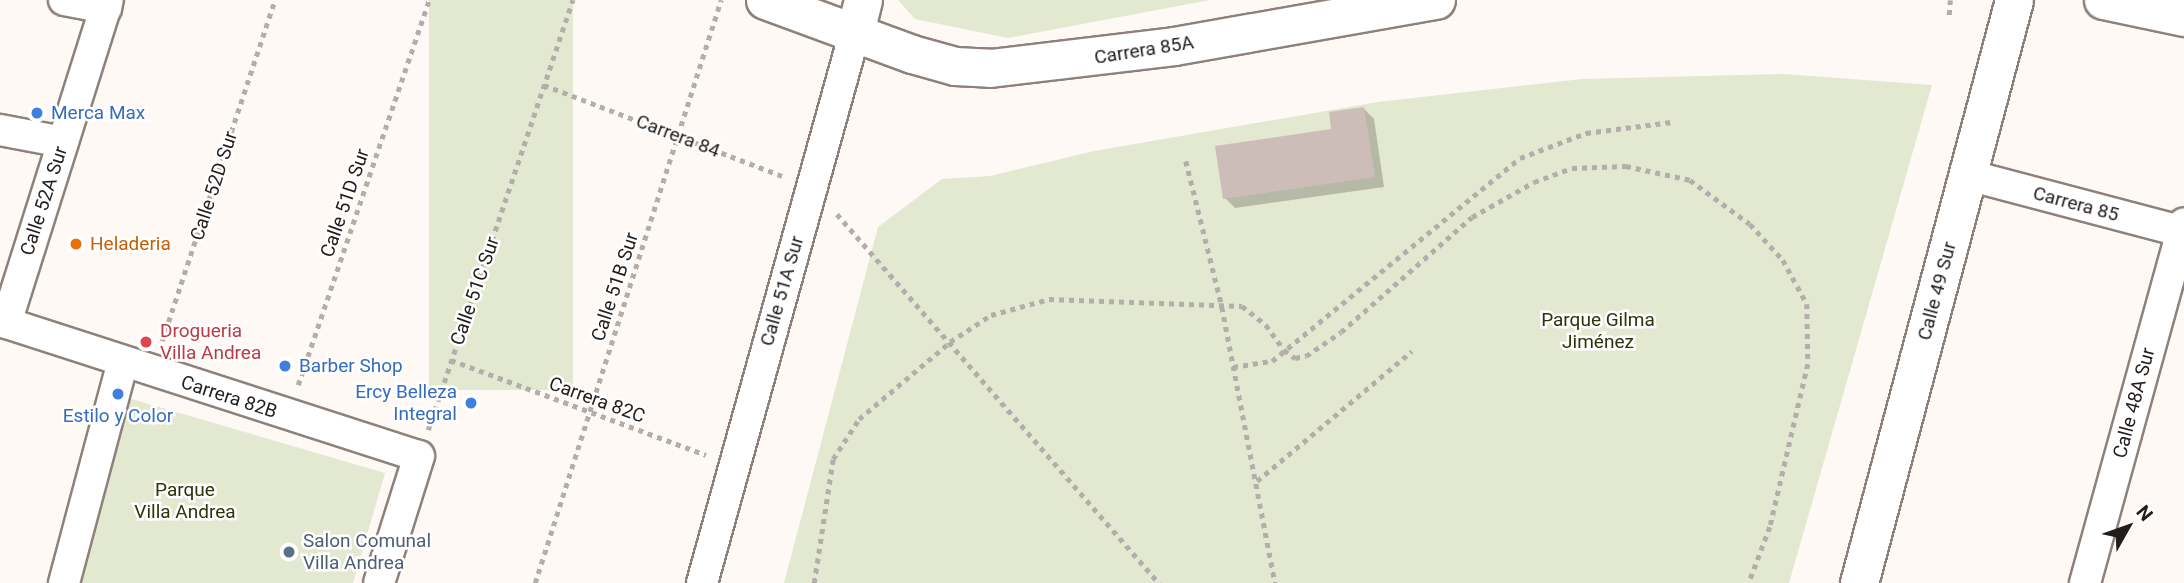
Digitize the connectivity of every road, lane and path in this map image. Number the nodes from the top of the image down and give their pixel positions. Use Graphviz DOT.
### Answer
graph roads {
  1 [pos="64,0"];
  2 [pos="275,0"];
  3 [pos="429,0"];
  4 [pos="573,0"];
  5 [pos="721,0"];
  6 [pos="765,0"];
  7 [pos="1436,0"];
  8 [pos="1950,0"];
  9 [pos="2014,0"];
  10 [pos="2103,0"];
  11 [pos="107,4"];
  12 [pos="1950,15"];
  13 [pos="859,16"];
  14 [pos="2184,17"];
  15 [pos="544,85"];
  16 [pos="1671,122"];
  17 [pos="0,130"];
  18 [pos="677,136"];
  19 [pos="63,142"];
  20 [pos="1186,161"];
  21 [pos="1968,175"];
  22 [pos="811,187"];
  23 [pos="2183,229"];
  24 [pos="1222,307"];
  25 [pos="3,322"];
  26 [pos="950,342"];
  27 [pos="1284,351"];
  28 [pos="1412,351"];
  29 [pos="451,360"];
  30 [pos="123,362"];
  31 [pos="1233,367"];
  32 [pos="152,371"];
  33 [pos="590,412"];
  34 [pos="287,416"];
  35 [pos="419,456"];
  36 [pos="733,465"];
  37 [pos="1257,481"];
  38 [pos="64,583"];
  39 [pos="379,583"];
  40 [pos="535,583"];
  41 [pos="702,583"];
  42 [pos="814,583"];
  43 [pos="1159,583"];
  44 [pos="1275,583"];
  45 [pos="1749,583"];
  46 [pos="1859,583"];
  47 [pos="2085,583"];
  1 -- 11 [label="street"];
  2 -- 32 [label="path, Calle 52D Sur"];
  3 -- 34 [label="path, Calle 51D Sur"];
  4 -- 15 [label="path, Calle 51C Sur"];
  5 -- 18 [label="path, Calle 51B Sur"];
  6 -- 13 [label="street"];
  7 -- 13 [label="street, Carrera 85A"];
  8 -- 12 [label="path"];
  9 -- 21 [label="street, Calle 49 Sur"];
  10 -- 14 [label="street"];
  11 -- 19 [label="street, Calle 52A Sur"];
  13 -- 22 [label="street, Calle 51A Sur"];
  15 -- 18 [label="path, Carrera 84"];
  15 -- 29 [label="path, Calle 51C Sur"];
  16 -- 27 [label="path"];
  17 -- 19 [label="street"];
  18 -- 22 [label="path, Carrera 84"];
  18 -- 33 [label="path, Calle 51B Sur"];
  19 -- 25 [label="street, Calle 52A Sur"];
  20 -- 24 [label="path"];
  21 -- 23 [label="street, Carrera 85"];
  21 -- 46 [label="street, Calle 49 Sur"];
  22 -- 26 [label="path"];
  22 -- 36 [label="street, Calle 51A Sur"];
  23 -- 47 [label="street, Calle 48A Sur"];
  24 -- 26 [label="path"];
  24 -- 27 [label="path"];
  24 -- 31 [label="path"];
  25 -- 30 [label="street, Carrera 82B"];
  26 -- 42 [label="path"];
  26 -- 43 [label="path"];
  27 -- 31 [label="path"];
  27 -- 45 [label="path"];
  28 -- 37 [label="path"];
  29 -- 33 [label="path, Carrera 82C"];
  29 -- 35 [label="path, Calle 51C Sur"];
  30 -- 32 [label="street, Carrera 82B"];
  30 -- 38 [label="street"];
  31 -- 37 [label="path"];
  32 -- 34 [label="street, Carrera 82B"];
  33 -- 36 [label="path, Carrera 82C"];
  33 -- 40 [label="path, Calle 51B Sur"];
  34 -- 35 [label="street, Carrera 82B"];
  35 -- 39 [label="street"];
  36 -- 41 [label="street, Calle 51A Sur"];
  37 -- 44 [label="path"];
}
